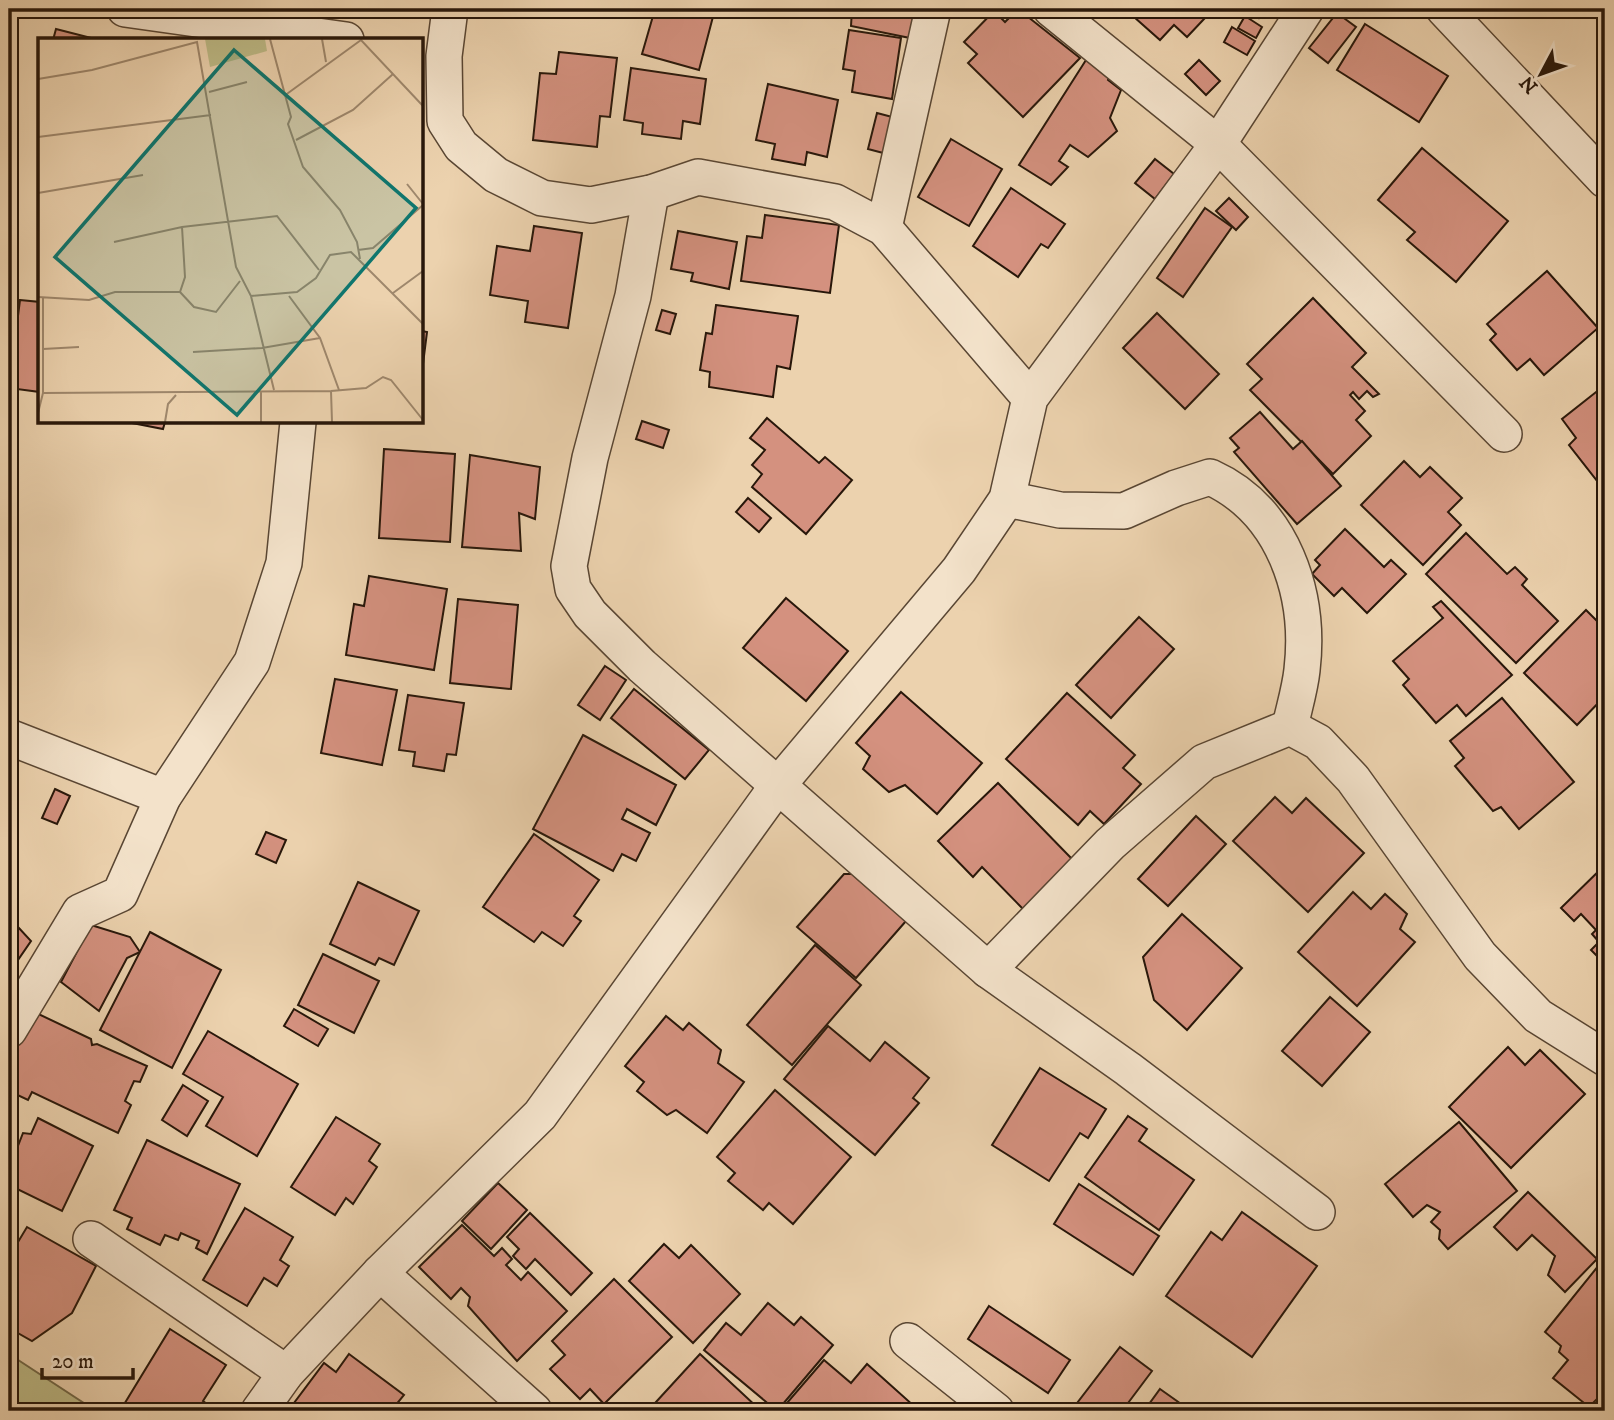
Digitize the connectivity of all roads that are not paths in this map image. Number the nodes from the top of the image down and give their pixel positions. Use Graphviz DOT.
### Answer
graph roads {
  1 [pos="125,9"];
  2 [pos="450,9"];
  3 [pos="933,9"];
  4 [pos="1051,9"];
  5 [pos="1306,9"];
  6 [pos="1444,9"];
  7 [pos="332,38"];
  8 [pos="444,56"];
  9 [pos="424,81"];
  10 [pos="1218,144"];
  11 [pos="1605,180"];
  12 [pos="651,193"];
  13 [pos="884,228"];
  14 [pos="1030,398"];
  15 [pos="298,424"];
  16 [pos="1504,434"];
  17 [pos="1007,499"];
  18 [pos="1290,727"];
  19 [pos="9,737"];
  20 [pos="778,785"];
  21 [pos="163,797"];
  22 [pos="988,970"];
  23 [pos="11,1024"];
  24 [pos="1605,1058"];
  25 [pos="1318,1212"];
  26 [pos="91,1239"];
  27 [pos="380,1273"];
  28 [pos="908,1341"];
  29 [pos="286,1373"];
  30 [pos="259,1411"];
  31 [pos="534,1411"];
  32 [pos="996,1411"];
  1 -- 7 [label="street"];
  2 -- 8 [label="street"];
  3 -- 13 [label="street"];
  4 -- 10 [label="street"];
  5 -- 10 [label="street"];
  6 -- 11 [label="street"];
  8 -- 9 [label="street"];
  8 -- 12 [label="street"];
  10 -- 14 [label="street"];
  10 -- 16 [label="street"];
  12 -- 13 [label="street"];
  12 -- 20 [label="street"];
  13 -- 14 [label="street"];
  14 -- 17 [label="street"];
  15 -- 21 [label="street"];
  17 -- 18 [label="street"];
  17 -- 20 [label="street"];
  18 -- 22 [label="street"];
  18 -- 24 [label="street"];
  19 -- 21 [label="street"];
  20 -- 22 [label="street"];
  20 -- 27 [label="street"];
  21 -- 23 [label="street"];
  22 -- 25 [label="street"];
  26 -- 29 [label="street"];
  27 -- 29 [label="street"];
  27 -- 31 [label="street"];
  28 -- 32 [label="street"];
  29 -- 30 [label="street"];
}
